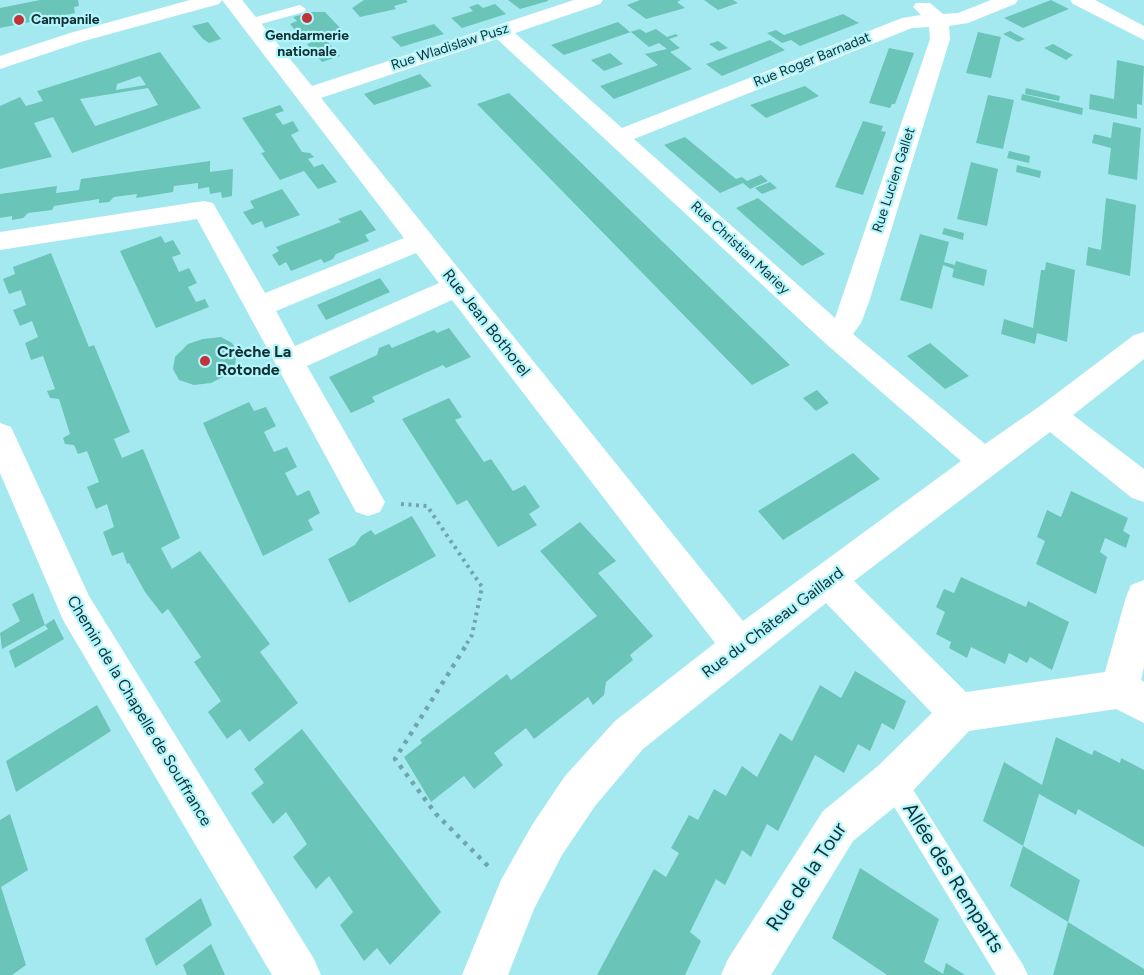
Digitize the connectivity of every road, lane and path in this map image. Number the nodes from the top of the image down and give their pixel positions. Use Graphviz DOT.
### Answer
graph roads {
  1 [pos="212,0"];
  2 [pos="232,0"];
  3 [pos="593,0"];
  4 [pos="912,0"];
  5 [pos="1008,0"];
  6 [pos="1080,0"];
  7 [pos="1106,0"];
  8 [pos="300,9"];
  9 [pos="1144,19"];
  10 [pos="938,20"];
  11 [pos="250,23"];
  12 [pos="500,30"];
  13 [pos="1144,34"];
  14 [pos="0,63"];
  15 [pos="307,95"];
  16 [pos="620,137"];
  17 [pos="0,241"];
  18 [pos="421,241"];
  19 [pos="457,286"];
  20 [pos="258,307"];
  21 [pos="835,335"];
  22 [pos="1144,343"];
  23 [pos="289,361"];
  24 [pos="1051,415"];
  25 [pos="0,436"];
  26 [pos="984,462"];
  27 [pos="1144,488"];
  28 [pos="368,502"];
  29 [pos="829,580"];
  30 [pos="1144,597"];
  31 [pos="740,646"];
  32 [pos="1132,697"];
  33 [pos="959,712"];
  34 [pos="893,781"];
  35 [pos="517,896"];
  36 [pos="298,975"];
  37 [pos="485,975"];
  38 [pos="744,975"];
  39 [pos="1013,975"];
  1 -- 14 [label="street"];
  2 -- 11 [label="street, Rue Jean Bothorel"];
  3 -- 12 [label="street, Rue Wladislaw Pusz"];
  4 -- 10 [label="street"];
  5 -- 10 [label="street, Rue Roger Barnadat"];
  6 -- 13 [label="street"];
  7 -- 9 [label="street"];
  8 -- 11 [label="lane"];
  10 -- 16 [label="street, Rue Roger Barnadat"];
  10 -- 21 [label="street, Rue Lucien Gallet"];
  11 -- 15 [label="street, Rue Jean Bothorel"];
  12 -- 15 [label="street, Rue Wladislaw Pusz"];
  12 -- 16 [label="street, Rue Christian Mariey"];
  15 -- 18 [label="street, Rue Jean Bothorel"];
  16 -- 21 [label="street, Rue Christian Mariey"];
  17 -- 20 [label="street"];
  18 -- 19 [label="street, Rue Jean Bothorel"];
  18 -- 20 [label="street"];
  19 -- 23 [label="street"];
  19 -- 31 [label="street, Rue Jean Bothorel"];
  20 -- 23 [label="street"];
  21 -- 26 [label="street, Rue Christian Mariey"];
  22 -- 24 [label="street, Rue du Château Gaillard"];
  23 -- 28 [label="street"];
  24 -- 26 [label="street, Rue du Château Gaillard"];
  24 -- 27 [label="street"];
  25 -- 36 [label="street, Chemin de la Chapelle de Souffrance"];
  26 -- 29 [label="street, Rue du Château Gaillard"];
  28 -- 35 [label="path"];
  29 -- 31 [label="street, Rue du Château Gaillard"];
  29 -- 33 [label="street"];
  30 -- 32 [label="street"];
  31 -- 35 [label="street, Rue du Château Gaillard"];
  32 -- 33 [label="street"];
  33 -- 34 [label="street, Rue de la Tour"];
  34 -- 38 [label="street, Rue de la Tour"];
  34 -- 39 [label="lane, Allée des Remparts"];
  35 -- 37 [label="street, Rue du Château Gaillard"];
}
